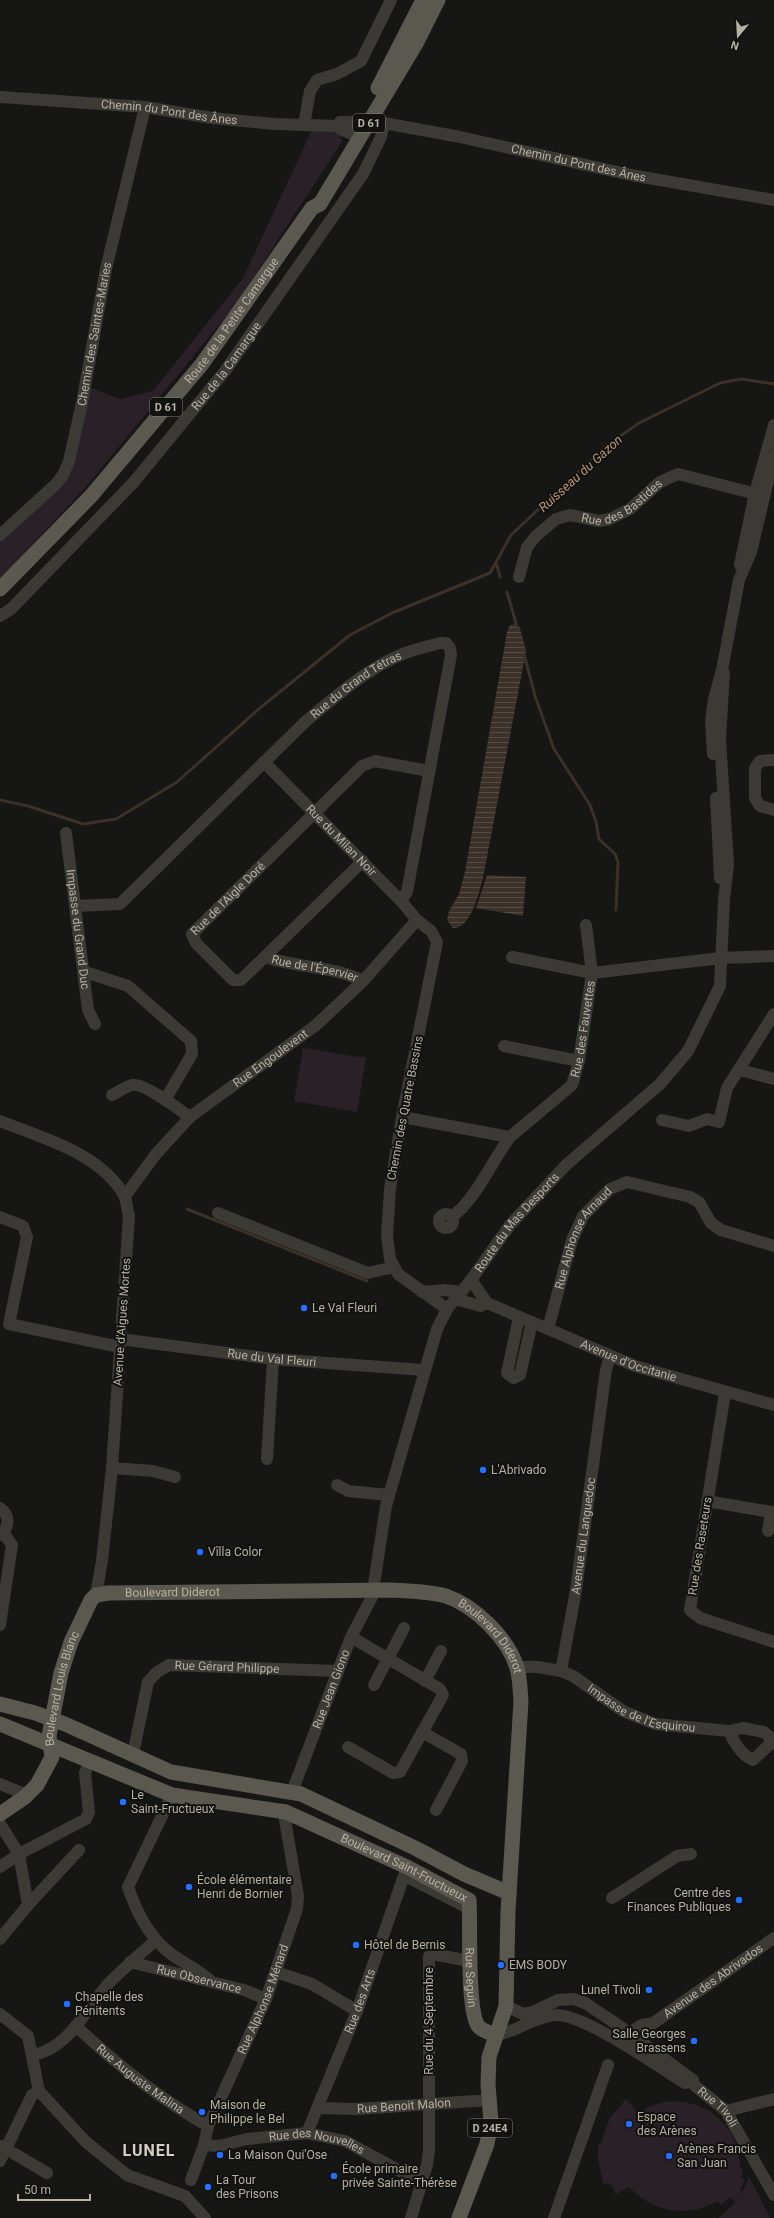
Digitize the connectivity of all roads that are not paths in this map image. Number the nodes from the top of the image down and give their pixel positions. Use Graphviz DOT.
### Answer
graph roads {
  1 [pos="391,0"];
  2 [pos="423,0"];
  3 [pos="438,0"];
  4 [pos="0,97"];
  5 [pos="145,108"];
  6 [pos="375,115"];
  7 [pos="304,125"];
  8 [pos="359,130"];
  9 [pos="774,200"];
  10 [pos="774,425"];
  11 [pos="774,455"];
  12 [pos="760,494"];
  13 [pos="0,535"];
  14 [pos="519,577"];
  15 [pos="0,589"];
  16 [pos="0,616"];
  17 [pos="774,760"];
  18 [pos="264,762"];
  19 [pos="429,772"];
  20 [pos="774,810"];
  21 [pos="314,812"];
  22 [pos="66,834"];
  23 [pos="363,861"];
  24 [pos="401,900"];
  25 [pos="76,906"];
  26 [pos="417,920"];
  27 [pos="586,925"];
  28 [pos="774,956"];
  29 [pos="266,957"];
  30 [pos="512,957"];
  31 [pos="722,958"];
  32 [pos="85,972"];
  33 [pos="592,973"];
  34 [pos="363,981"];
  35 [pos="774,1014"];
  36 [pos="95,1024"];
  37 [pos="504,1046"];
  38 [pos="579,1061"];
  39 [pos="740,1070"];
  40 [pos="774,1079"];
  41 [pos="112,1095"];
  42 [pos="165,1100"];
  43 [pos="190,1117"];
  44 [pos="402,1117"];
  45 [pos="662,1120"];
  46 [pos="0,1121"];
  47 [pos="510,1137"];
  48 [pos="125,1196"];
  49 [pos="218,1213"];
  50 [pos="0,1217"];
  51 [pos="451,1217"];
  52 [pos="774,1246"];
  53 [pos="394,1267"];
  54 [pos="471,1280"];
  55 [pos="422,1292"];
  56 [pos="455,1300"];
  57 [pos="487,1303"];
  58 [pos="519,1317"];
  59 [pos="532,1322"];
  60 [pos="4,1328"];
  61 [pos="548,1330"];
  62 [pos="120,1343"];
  63 [pos="610,1356"];
  64 [pos="273,1359"];
  65 [pos="423,1370"];
  66 [pos="725,1393"];
  67 [pos="774,1405"];
  68 [pos="266,1459"];
  69 [pos="112,1468"];
  70 [pos="175,1477"];
  71 [pos="337,1485"];
  72 [pos="389,1495"];
  73 [pos="707,1501"];
  74 [pos="0,1508"];
  75 [pos="768,1531"];
  76 [pos="2,1533"];
  77 [pos="373,1590"];
  78 [pos="96,1595"];
  79 [pos="0,1625"];
  80 [pos="404,1628"];
  81 [pos="351,1636"];
  82 [pos="774,1642"];
  83 [pos="441,1651"];
  84 [pos="388,1659"];
  85 [pos="517,1667"];
  86 [pos="337,1671"];
  87 [pos="561,1671"];
  88 [pos="425,1681"];
  89 [pos="374,1685"];
  90 [pos="0,1704"];
  91 [pos="51,1719"];
  92 [pos="0,1724"];
  93 [pos="729,1731"];
  94 [pos="422,1732"];
  95 [pos="49,1744"];
  96 [pos="348,1747"];
  97 [pos="132,1754"];
  98 [pos="90,1760"];
  99 [pos="0,1784"];
  100 [pos="292,1792"];
  101 [pos="172,1795"];
  102 [pos="25,1798"];
  103 [pos="436,1810"];
  104 [pos="286,1812"];
  105 [pos="0,1814"];
  106 [pos="0,1824"];
  107 [pos="79,1850"];
  108 [pos="19,1854"];
  109 [pos="691,1854"];
  110 [pos="0,1867"];
  111 [pos="406,1871"];
  112 [pos="510,1893"];
  113 [pos="612,1898"];
  114 [pos="28,1905"];
  115 [pos="470,1909"];
  116 [pos="774,1938"];
  117 [pos="0,1939"];
  118 [pos="156,1940"];
  119 [pos="469,1961"];
  120 [pos="130,1962"];
  121 [pos="276,1972"];
  122 [pos="212,1982"];
  123 [pos="266,1999"];
  124 [pos="567,1999"];
  125 [pos="506,2006"];
  126 [pos="357,2011"];
  127 [pos="596,2011"];
  128 [pos="0,2014"];
  129 [pos="575,2019"];
  130 [pos="77,2027"];
  131 [pos="496,2035"];
  132 [pos="635,2037"];
  133 [pos="628,2048"];
  134 [pos="33,2055"];
  135 [pos="608,2065"];
  136 [pos="694,2085"];
  137 [pos="39,2091"];
  138 [pos="774,2099"];
  139 [pos="490,2100"];
  140 [pos="429,2104"];
  141 [pos="317,2108"];
  142 [pos="726,2111"];
  143 [pos="208,2126"];
  144 [pos="307,2133"];
  145 [pos="204,2145"];
  146 [pos="3,2147"];
  147 [pos="0,2162"];
  148 [pos="46,2173"];
  149 [pos="191,2180"];
  150 [pos="422,2183"];
  151 [pos="774,2195"];
  152 [pos="205,2218"];
  153 [pos="411,2218"];
  154 [pos="459,2218"];
  155 [pos="554,2218"];
  1 -- 7 [label="street"];
  2 -- 6 [label="main road, Route de la Petite Camargue / D 61"];
  3 -- 6 [label="main road, Route de la Petite Camargue / D 61"];
  4 -- 5 [label="street, Chemin du Pont des Ânes"];
  5 -- 7 [label="street, Chemin du Pont des Ânes"];
  5 -- 13 [label="street, Chemin des Saintes-Maries"];
  6 -- 8 [label="main road, Route de la Petite Camargue / D 61"];
  6 -- 9 [label="street, Chemin du Pont des Ânes"];
  6 -- 16 [label="street, Rue de la Camargue"];
  7 -- 8 [label="street, Chemin du Pont des Ânes"];
  8 -- 15 [label="main road, Route de la Petite Camargue / D 61"];
  10 -- 12 [label="street, Route du Mas Desports"];
  11 -- 12 [label="street, Route du Mas Desports"];
  12 -- 14 [label="street, Rue des Bastides"];
  12 -- 31 [label="street, Route du Mas Desports"];
  17 -- 20 [label="street"];
  18 -- 19 [label="street, Rue du Grand Tétras"];
  18 -- 21 [label="street, Rue du Milan Noir"];
  18 -- 25 [label="street, Rue du Grand Tétras"];
  19 -- 21 [label="street"];
  19 -- 24 [label="street, Rue du Grand Tétras"];
  21 -- 23 [label="street, Rue du Milan Noir"];
  21 -- 29 [label="street, Rue de l'Aigle Doré"];
  22 -- 25 [label="street, Impasse du Grand Duc"];
  23 -- 24 [label="street, Rue du Milan Noir"];
  23 -- 29 [label="street, Rue de l'Aigle Doré"];
  24 -- 26 [label="street, Rue du Milan Noir"];
  25 -- 32 [label="street, Impasse du Grand Duc"];
  26 -- 34 [label="street, Rue Engoulevent"];
  26 -- 44 [label="street, Chemin des Quatre Bassins"];
  27 -- 33 [label="street, Rue des Fauvettes"];
  28 -- 31 [label="street"];
  29 -- 34 [label="street, Rue de l'Épervier"];
  30 -- 33 [label="street"];
  31 -- 33 [label="street"];
  31 -- 54 [label="street, Route du Mas Desports"];
  32 -- 36 [label="street, Impasse du Grand Duc"];
  32 -- 42 [label="street"];
  33 -- 38 [label="street, Rue des Fauvettes"];
  34 -- 43 [label="street, Rue Engoulevent"];
  35 -- 39 [label="street"];
  37 -- 38 [label="street"];
  38 -- 47 [label="street, Rue des Fauvettes"];
  39 -- 40 [label="street"];
  39 -- 45 [label="street"];
  41 -- 42 [label="street"];
  42 -- 43 [label="street"];
  43 -- 48 [label="street, Rue Engoulevent"];
  44 -- 47 [label="street"];
  44 -- 53 [label="street, Chemin des Quatre Bassins"];
  46 -- 48 [label="street, Avenue d'Aigues Mortes"];
  47 -- 51 [label="street, Rue des Fauvettes"];
  48 -- 62 [label="street, Avenue d'Aigues Mortes"];
  49 -- 53 [label="street"];
  50 -- 60 [label="street"];
  52 -- 61 [label="street, Rue Alphonse Arnaud"];
  53 -- 55 [label="street, Chemin des Quatre Bassins"];
  54 -- 56 [label="street, Route du Mas Desports"];
  54 -- 57 [label="street"];
  55 -- 56 [label="street, Chemin des Quatre Bassins"];
  55 -- 56 [label="street"];
  56 -- 57 [label="street, Avenue d'Occitanie"];
  56 -- 65 [label="street, Route du Mas Desports"];
  57 -- 58 [label="street, Avenue d'Occitanie"];
  58 -- 59 [label="street, Avenue d'Occitanie"];
  58 -- 59 [label="street"];
  59 -- 61 [label="street, Avenue d'Occitanie"];
  60 -- 62 [label="street, Rue du Val Fleuri"];
  61 -- 63 [label="street, Avenue d'Occitanie"];
  62 -- 64 [label="street, Rue du Val Fleuri"];
  62 -- 69 [label="street, Avenue d'Aigues Mortes"];
  63 -- 66 [label="street, Avenue d'Occitanie"];
  63 -- 87 [label="street, Avenue du Languedoc"];
  64 -- 65 [label="street, Rue du Val Fleuri"];
  64 -- 68 [label="street"];
  65 -- 72 [label="street, Route du Mas Desports"];
  66 -- 67 [label="street, Avenue d'Occitanie"];
  66 -- 73 [label="street, Rue des Raseteurs"];
  69 -- 70 [label="street"];
  69 -- 78 [label="street, Avenue d'Aigues Mortes"];
  71 -- 72 [label="street"];
  72 -- 77 [label="street, Route du Mas Desports"];
  73 -- 75 [label="street"];
  73 -- 82 [label="street, Rue des Raseteurs"];
  74 -- 76 [label="street"];
  76 -- 79 [label="street"];
  77 -- 78 [label="main road, Boulevard Diderot"];
  77 -- 81 [label="street, Rue Jean Giono"];
  77 -- 85 [label="main road, Boulevard Diderot / D 24E4"];
  78 -- 91 [label="main road, Boulevard Louis Blanc"];
  80 -- 84 [label="street"];
  81 -- 84 [label="street"];
  81 -- 86 [label="street, Rue Jean Giono"];
  83 -- 88 [label="street"];
  84 -- 88 [label="street"];
  84 -- 89 [label="street"];
  85 -- 87 [label="street"];
  85 -- 112 [label="main road, Boulevard Diderot / D 24E4"];
  86 -- 97 [label="street, Rue Gérard Philippe"];
  86 -- 100 [label="street, Rue Jean Giono"];
  87 -- 93 [label="street, Impasse de l'Esquirou"];
  88 -- 94 [label="street"];
  90 -- 91 [label="main road, Boulevard Saint-Fructueux"];
  91 -- 95 [label="main road, Boulevard Louis Blanc"];
  91 -- 97 [label="main road, Boulevard Saint-Fructueux"];
  92 -- 95 [label="main road, Boulevard Saint-Fructueux"];
  94 -- 96 [label="street"];
  94 -- 103 [label="street"];
  95 -- 98 [label="main road, Boulevard Saint-Fructueux"];
  95 -- 102 [label="main road, Boulevard Louis Blanc"];
  97 -- 100 [label="main road, Boulevard Saint-Fructueux"];
  98 -- 101 [label="main road, Boulevard Saint-Fructueux"];
  98 -- 108 [label="street"];
  99 -- 102 [label="street"];
  100 -- 104 [label="main road"];
  100 -- 112 [label="main road, Boulevard Saint-Fructueux"];
  101 -- 104 [label="main road, Boulevard Saint-Fructueux"];
  101 -- 118 [label="street"];
  102 -- 105 [label="main road, Boulevard Louis Blanc"];
  104 -- 111 [label="main road, Boulevard Saint-Fructueux"];
  104 -- 121 [label="street, Rue Alphonse Ménard"];
  106 -- 108 [label="street"];
  107 -- 114 [label="street"];
  108 -- 110 [label="street"];
  108 -- 114 [label="street"];
  109 -- 113 [label="street"];
  111 -- 115 [label="main road, Boulevard Saint-Fructueux"];
  111 -- 126 [label="street, Rue des Arts"];
  112 -- 125 [label="main road, Boulevard Diderot / D 24E4"];
  114 -- 117 [label="street"];
  115 -- 119 [label="main road, Rue Seguin"];
  116 -- 132 [label="street, Avenue des Abrivados"];
  118 -- 120 [label="street"];
  118 -- 122 [label="street"];
  119 -- 131 [label="main road, Rue Seguin"];
  119 -- 140 [label="street, Rue du 4 Septembre"];
  120 -- 122 [label="street, Rue Observance"];
  120 -- 130 [label="street"];
  121 -- 123 [label="street, Rue Alphonse Ménard"];
  121 -- 126 [label="street"];
  122 -- 123 [label="street, Rue Observance"];
  123 -- 143 [label="street, Rue Alphonse Ménard"];
  124 -- 125 [label="street"];
  124 -- 127 [label="street, Rue Tivoli"];
  124 -- 129 [label="street"];
  125 -- 131 [label="main road, Boulevard Diderot / D 24E4"];
  126 -- 141 [label="street, Rue des Arts"];
  127 -- 129 [label="street"];
  127 -- 132 [label="street, Rue Tivoli"];
  128 -- 134 [label="street"];
  129 -- 131 [label="street, Rue Tivoli"];
  129 -- 133 [label="street, Rue Tivoli"];
  130 -- 134 [label="street"];
  130 -- 143 [label="street, Rue Auguste Malina"];
  131 -- 139 [label="main road, D 24E4"];
  132 -- 133 [label="street"];
  132 -- 136 [label="street, Rue Tivoli"];
  133 -- 136 [label="street, Rue Tivoli"];
  134 -- 137 [label="street"];
  135 -- 155 [label="street"];
  136 -- 142 [label="street, Rue Tivoli"];
  137 -- 146 [label="street"];
  137 -- 152 [label="street"];
  138 -- 142 [label="street"];
  139 -- 140 [label="street, Rue Benoit Malon"];
  139 -- 154 [label="main road, D 24E4"];
  140 -- 141 [label="street, Rue Benoit Malon"];
  140 -- 150 [label="street"];
  141 -- 144 [label="street, Rue des Arts"];
  142 -- 151 [label="street, Rue Tivoli"];
  143 -- 145 [label="street, Rue Alphonse Ménard"];
  144 -- 145 [label="street, Rue des Nouvelles"];
  144 -- 150 [label="street, Rue des Nouvelles"];
  145 -- 149 [label="street, Rue Alphonse Ménard"];
  146 -- 147 [label="street"];
  146 -- 148 [label="street"];
  150 -- 153 [label="street"];
}
